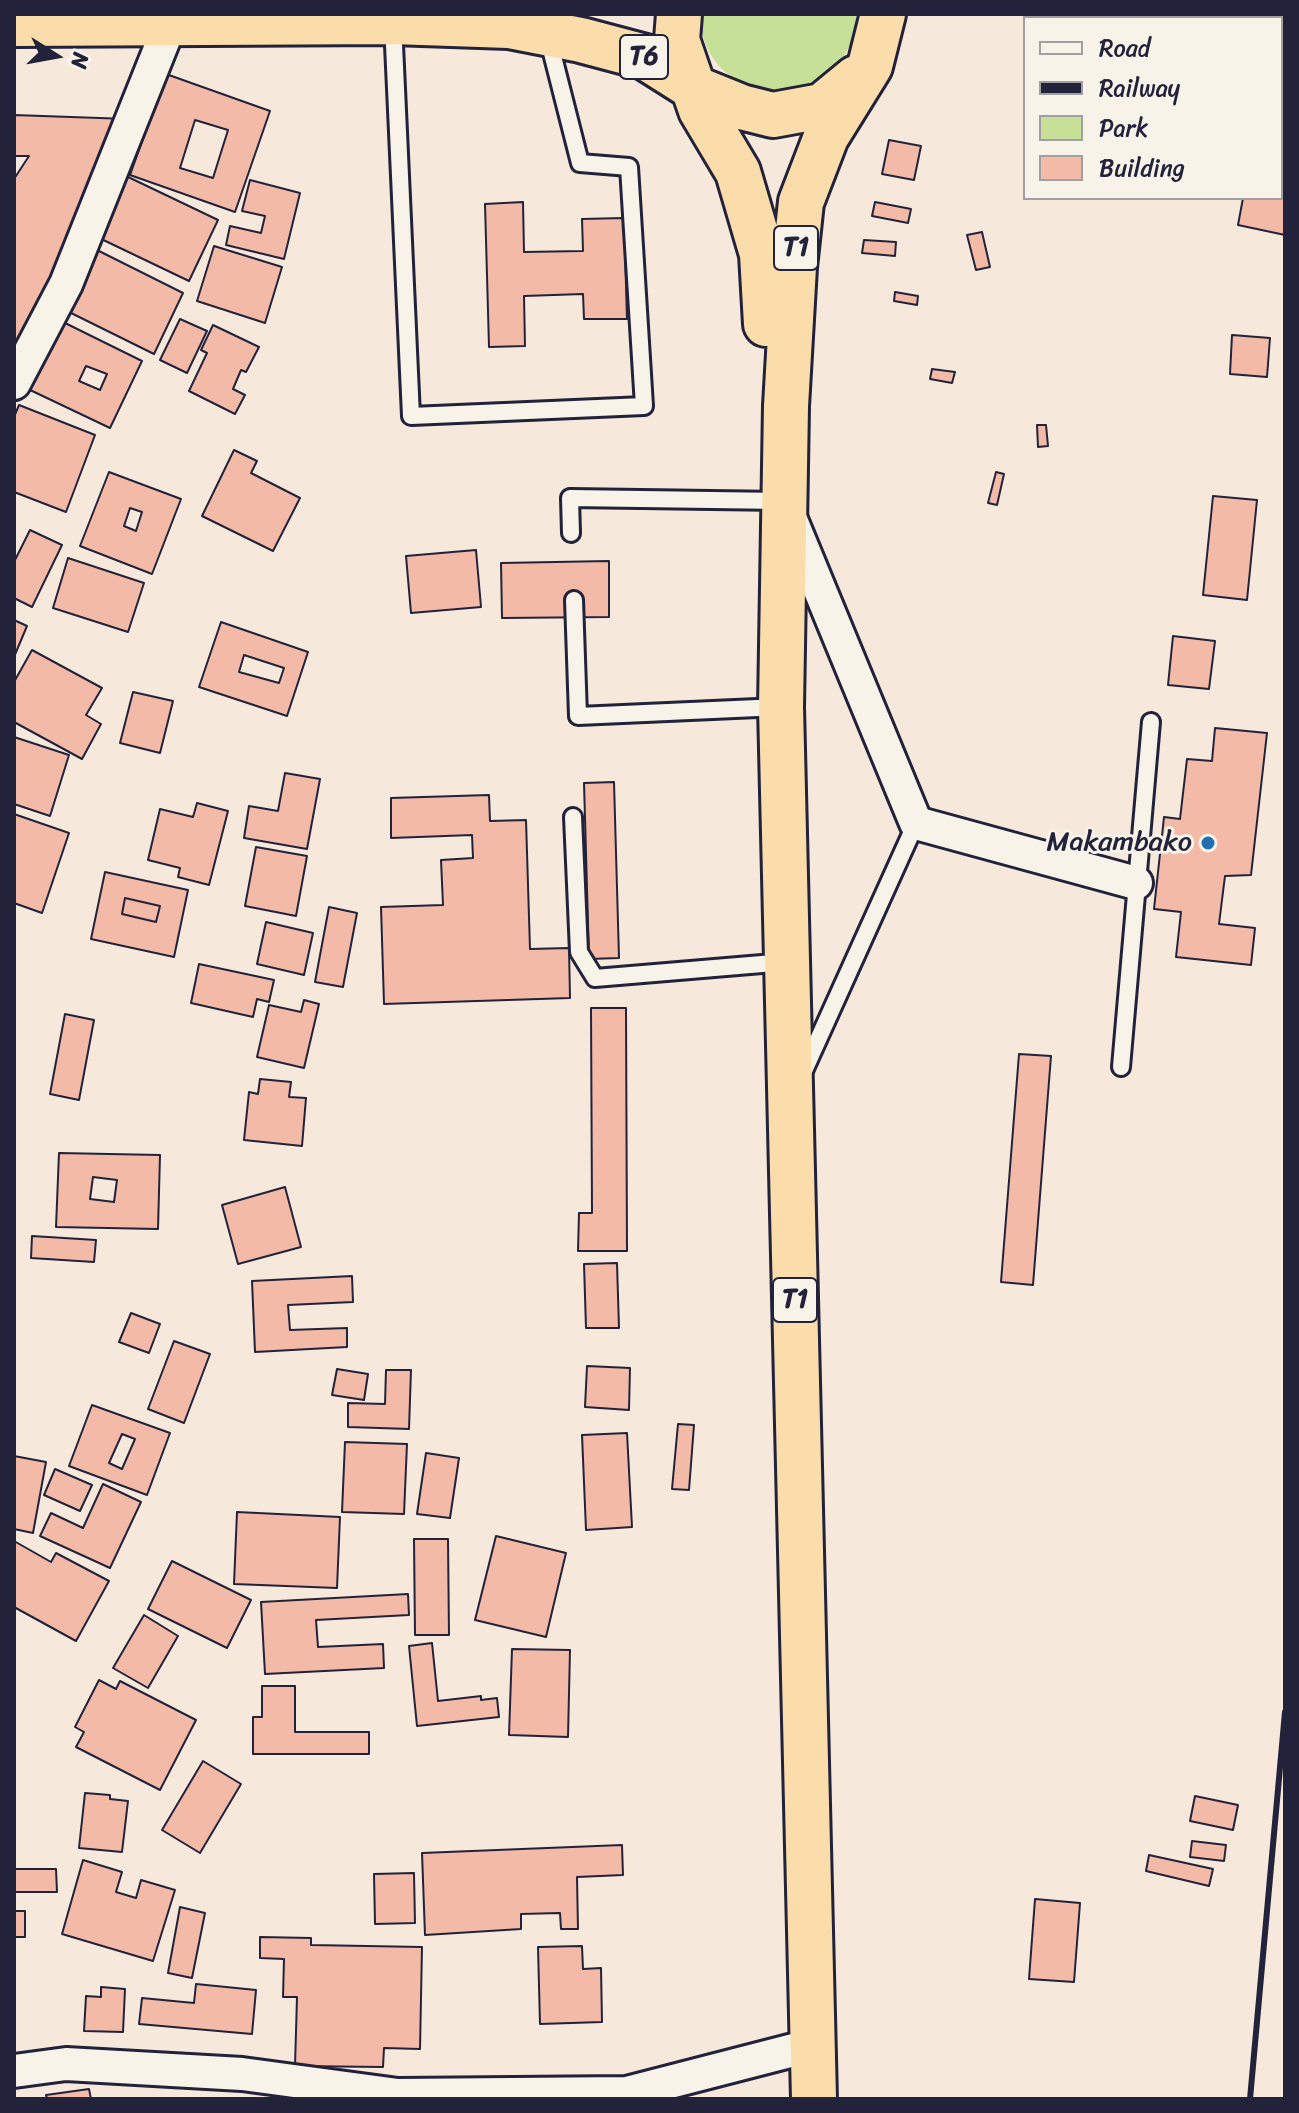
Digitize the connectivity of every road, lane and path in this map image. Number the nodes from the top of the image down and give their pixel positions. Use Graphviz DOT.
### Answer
graph roads {
  1 [pos="447,14"];
  2 [pos="679,14"];
  3 [pos="883,14"];
  4 [pos="393,22"];
  5 [pos="14,24"];
  6 [pos="170,24"];
  7 [pos="545,24"];
  8 [pos="870,66"];
  9 [pos="694,88"];
  10 [pos="14,383"];
  11 [pos="783,501"];
  12 [pos="571,533"];
  13 [pos="574,600"];
  14 [pos="781,707"];
  15 [pos="1151,722"];
  16 [pos="573,817"];
  17 [pos="916,823"];
  18 [pos="1136,883"];
  19 [pos="786,962"];
  20 [pos="1121,1067"];
  21 [pos="790,1102"];
  22 [pos="813,2045"];
  23 [pos="14,2071"];
  24 [pos="814,2099"];
  1 -- 4 [label="highway, T6"];
  2 -- 9 [label="highway, T1"];
  3 -- 8 [label="highway, T1"];
  4 -- 6 [label="highway, T6"];
  4 -- 7 [label="highway, T6"];
  4 -- 7 [label="lane"];
  5 -- 6 [label="highway, T6"];
  6 -- 10 [label="street"];
  7 -- 9 [label="highway, T6"];
  8 -- 9 [label="highway, T6"];
  8 -- 11 [label="highway, T1"];
  9 -- 11 [label="highway, T1"];
  11 -- 12 [label="lane"];
  11 -- 14 [label="highway, T1"];
  11 -- 17 [label="street"];
  13 -- 14 [label="lane"];
  14 -- 19 [label="highway, T1"];
  15 -- 18 [label="lane"];
  16 -- 19 [label="lane"];
  17 -- 18 [label="street"];
  17 -- 21 [label="lane"];
  18 -- 20 [label="lane"];
  19 -- 21 [label="highway, T1"];
  21 -- 22 [label="highway, T1"];
  22 -- 23 [label="street"];
  22 -- 24 [label="highway, T1"];
}
